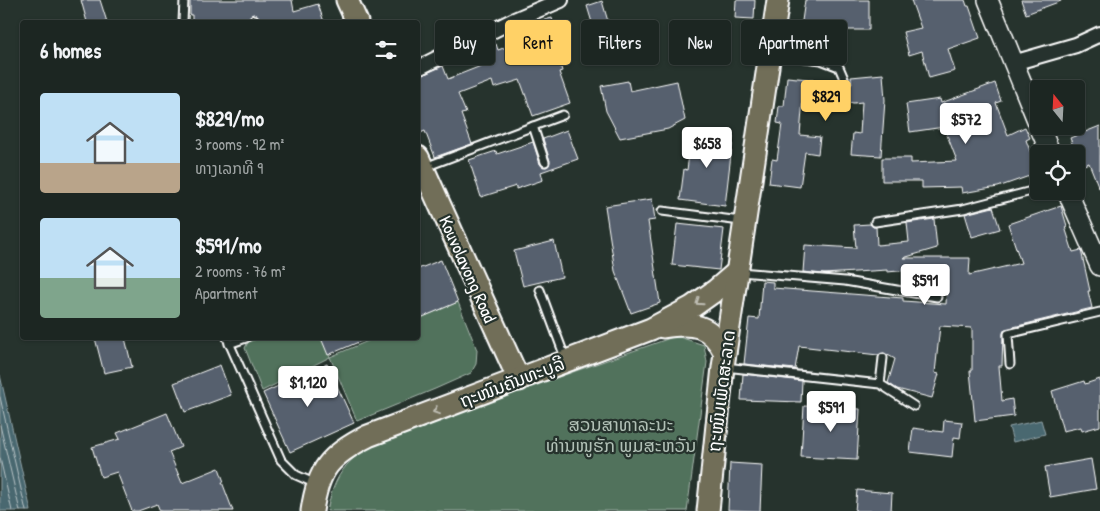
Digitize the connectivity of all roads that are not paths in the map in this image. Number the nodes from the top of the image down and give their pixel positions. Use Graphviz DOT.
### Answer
graph roads {
  1 [pos="184,0"];
  2 [pos="348,0"];
  3 [pos="561,0"];
  4 [pos="778,0"];
  5 [pos="988,0"];
  6 [pos="544,3"];
  7 [pos="183,20"];
  8 [pos="356,20"];
  9 [pos="775,20"];
  10 [pos="1100,34"];
  11 [pos="1013,63"];
  12 [pos="768,65"];
  13 [pos="834,65"];
  14 [pos="420,67"];
  15 [pos="845,81"];
  16 [pos="1030,104"];
  17 [pos="563,115"];
  18 [pos="533,126"];
  19 [pos="545,162"];
  20 [pos="420,165"];
  21 [pos="420,167"];
  22 [pos="1030,191"];
  23 [pos="1071,200"];
  24 [pos="662,211"];
  25 [pos="744,222"];
  26 [pos="874,222"];
  27 [pos="1100,266"];
  28 [pos="737,272"];
  29 [pos="540,290"];
  30 [pos="937,297"];
  31 [pos="1100,312"];
  32 [pos="651,328"];
  33 [pos="228,341"];
  34 [pos="883,358"];
  35 [pos="724,360"];
  36 [pos="566,362"];
  37 [pos="1010,364"];
  38 [pos="519,380"];
  39 [pos="880,384"];
  40 [pos="914,406"];
  41 [pos="317,484"];
  42 [pos="312,511"];
  43 [pos="708,511"];
  1 -- 7 [label="lane"];
  2 -- 8 [label="main road"];
  3 -- 6 [label="street"];
  4 -- 9 [label="main road, ຖະໜົນເພັດສະລາດ"];
  5 -- 11 [label="street"];
  6 -- 14 [label="street"];
  10 -- 11 [label="street"];
  11 -- 16 [label="street"];
  12 -- 25 [label="main road, ຖະໜົນເພັດສະລາດ"];
  13 -- 15 [label="lane"];
  17 -- 18 [label="lane"];
  18 -- 19 [label="lane"];
  18 -- 20 [label="lane"];
  21 -- 38 [label="main road, Kouvolavong Road"];
  22 -- 26 [label="lane"];
  23 -- 27 [label="street"];
  24 -- 25 [label="lane"];
  25 -- 28 [label="main road, ຖະໜົນເພັດສະລາດ"];
  28 -- 30 [label="lane"];
  28 -- 32 [label="main road, ຖະໜົນຄັນທະບູລີ, one-way"];
  28 -- 35 [label="main road, ຖະໜົນເພັດສະລາດ"];
  29 -- 36 [label="lane"];
  31 -- 37 [label="lane"];
  32 -- 35 [label="main road"];
  32 -- 36 [label="main road, ຖະໜົນຄັນທະບູລີ"];
  33 -- 41 [label="lane"];
  34 -- 39 [label="lane"];
  35 -- 39 [label="lane"];
  35 -- 43 [label="main road, ຖະໜົນເພັດສະລາດ"];
  36 -- 38 [label="main road, ຖະໜົນຄັນທະບູລີ"];
  38 -- 41 [label="main road, ຖະໜົນຄັນທະບູລີ, one-way"];
  39 -- 40 [label="lane"];
  41 -- 42 [label="main road, ຖະໜົນຄັນທະບູລີ"];
}
